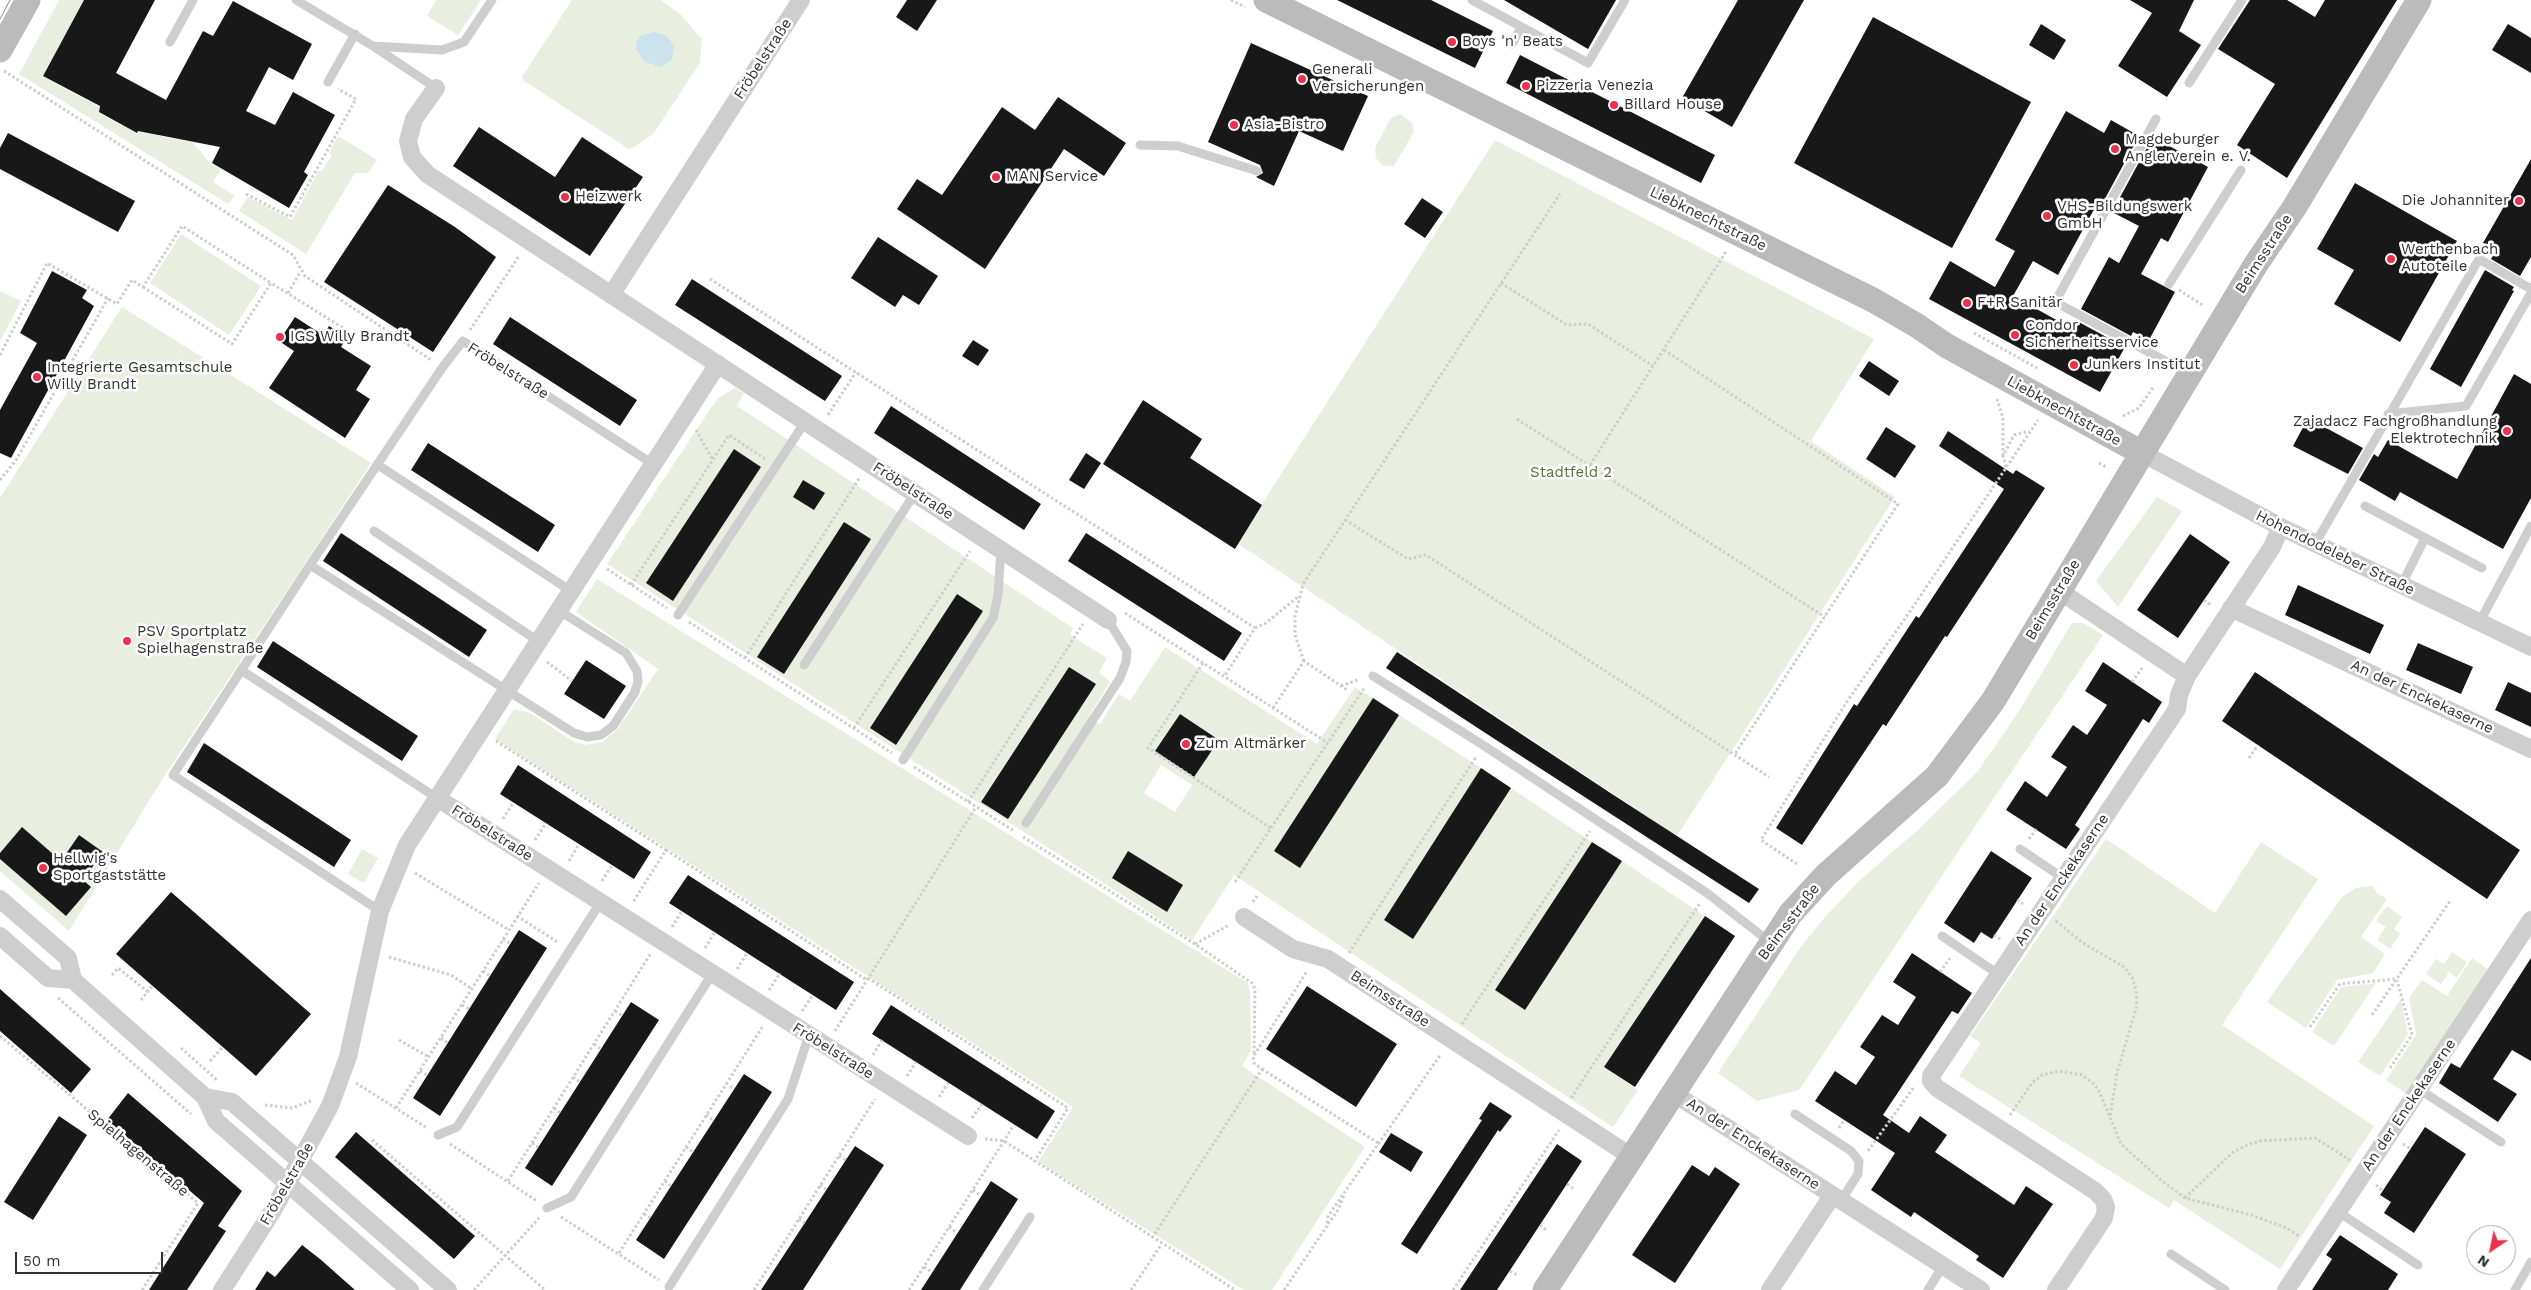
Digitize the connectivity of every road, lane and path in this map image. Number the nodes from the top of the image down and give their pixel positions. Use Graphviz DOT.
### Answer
graph roads {
  1 [pos="28,0"];
  2 [pos="193,0"];
  3 [pos="296,0"];
  4 [pos="492,0"];
  5 [pos="801,0"];
  6 [pos="1266,0"];
  7 [pos="1472,0"];
  8 [pos="1625,0"];
  9 [pos="2242,0"];
  10 [pos="2419,0"];
  11 [pos="1521,28"];
  12 [pos="355,34"];
  13 [pos="170,42"];
  14 [pos="1512,44"];
  15 [pos="373,46"];
  16 [pos="0,50"];
  17 [pos="0,69"];
  18 [pos="328,82"];
  19 [pos="2189,83"];
  20 [pos="436,88"];
  21 [pos="2156,120"];
  22 [pos="1140,145"];
  23 [pos="2241,170"];
  24 [pos="1257,172"];
  25 [pos="246,194"];
  26 [pos="1560,194"];
  27 [pos="529,241"];
  28 [pos="1718,267"];
  29 [pos="301,271"];
  30 [pos="710,279"];
  31 [pos="271,283"];
  32 [pos="1501,283"];
  33 [pos="2170,284"];
  34 [pos="143,287"];
  35 [pos="2531,289"];
  36 [pos="288,293"];
  37 [pos="2531,293"];
  38 [pos="611,295"];
  39 [pos="108,298"];
  40 [pos="2204,306"];
  41 [pos="348,331"];
  42 [pos="463,341"];
  43 [pos="1664,350"];
  44 [pos="0,355"];
  45 [pos="718,364"];
  46 [pos="1653,366"];
  47 [pos="442,368"];
  48 [pos="856,372"];
  49 [pos="2190,375"];
  50 [pos="1993,392"];
  51 [pos="686,411"];
  52 [pos="2388,414"];
  53 [pos="2040,417"];
  54 [pos="1516,419"];
  55 [pos="812,426"];
  56 [pos="2030,431"];
  57 [pos="2142,454"];
  58 [pos="2003,456"];
  59 [pos="713,460"];
  60 [pos="2109,461"];
  61 [pos="2099,462"];
  62 [pos="870,463"];
  63 [pos="378,464"];
  64 [pos="653,464"];
  65 [pos="1590,465"];
  66 [pos="775,467"];
  67 [pos="2006,467"];
  68 [pos="2108,468"];
  69 [pos="2101,475"];
  70 [pos="0,480"];
  71 [pos="915,492"];
  72 [pos="2365,506"];
  73 [pos="1345,520"];
  74 [pos="2531,526"];
  75 [pos="2281,527"];
  76 [pos="374,531"];
  77 [pos="981,535"];
  78 [pos="2425,538"];
  79 [pos="2315,544"];
  80 [pos="1001,549"];
  81 [pos="310,565"];
  82 [pos="602,566"];
  83 [pos="2482,568"];
  84 [pos="631,585"];
  85 [pos="2401,586"];
  86 [pos="2058,590"];
  87 [pos="570,591"];
  88 [pos="1299,596"];
  89 [pos="2232,608"];
  90 [pos="558,610"];
  91 [pos="1092,610"];
  92 [pos="678,615"];
  93 [pos="1825,617"];
  94 [pos="1108,620"];
  95 [pos="2479,623"];
  96 [pos="1255,628"];
  97 [pos="538,641"];
  98 [pos="2531,647"];
  99 [pos="745,658"];
  100 [pos="542,659"];
  101 [pos="1304,661"];
  102 [pos="1203,663"];
  103 [pos="804,665"];
  104 [pos="241,670"];
  105 [pos="1373,676"];
  106 [pos="2187,676"];
  107 [pos="1224,677"];
  108 [pos="572,681"];
  109 [pos="1341,686"];
  110 [pos="506,690"];
  111 [pos="1347,690"];
  112 [pos="1273,708"];
  113 [pos="854,728"];
  114 [pos="480,731"];
  115 [pos="1328,743"];
  116 [pos="2258,745"];
  117 [pos="1483,746"];
  118 [pos="2531,748"];
  119 [pos="1735,754"];
  120 [pos="2250,758"];
  121 [pos="903,760"];
  122 [pos="1768,777"];
  123 [pos="437,798"];
  124 [pos="968,802"];
  125 [pos="976,807"];
  126 [pos="1597,820"];
  127 [pos="1026,823"];
  128 [pos="1271,828"];
  129 [pos="2020,849"];
  130 [pos="666,850"];
  131 [pos="1797,864"];
  132 [pos="548,868"];
  133 [pos="412,872"];
  134 [pos="2063,878"];
  135 [pos="1235,882"];
  136 [pos="0,899"];
  137 [pos="2450,901"];
  138 [pos="600,902"];
  139 [pos="1699,904"];
  140 [pos="2043,908"];
  141 [pos="380,911"];
  142 [pos="623,917"];
  143 [pos="1244,917"];
  144 [pos="2531,920"];
  145 [pos="509,930"];
  146 [pos="0,936"];
  147 [pos="1942,936"];
  148 [pos="503,939"];
  149 [pos="660,940"];
  150 [pos="1771,943"];
  151 [pos="511,944"];
  152 [pos="1195,944"];
  153 [pos="1347,955"];
  154 [pos="386,956"];
  155 [pos="1317,956"];
  156 [pos="483,971"];
  157 [pos="712,974"];
  158 [pos="1998,974"];
  159 [pos="112,975"];
  160 [pos="490,976"];
  161 [pos="868,979"];
  162 [pos="2397,979"];
  163 [pos="73,980"];
  164 [pos="152,986"];
  165 [pos="472,989"];
  166 [pos="52,992"];
  167 [pos="148,992"];
  168 [pos="141,1000"];
  169 [pos="462,1004"];
  170 [pos="469,1009"];
  171 [pos="615,1011"];
  172 [pos="772,1012"];
  173 [pos="623,1016"];
  174 [pos="2372,1016"];
  175 [pos="2310,1027"];
  176 [pos="809,1035"];
  177 [pos="0,1036"];
  178 [pos="441,1038"];
  179 [pos="399,1040"];
  180 [pos="1452,1040"];
  181 [pos="448,1043"];
  182 [pos="594,1044"];
  183 [pos="223,1046"];
  184 [pos="826,1046"];
  185 [pos="601,1049"];
  186 [pos="1254,1055"];
  187 [pos="429,1057"];
  188 [pos="210,1061"];
  189 [pos="2390,1068"];
  190 [pos="1262,1069"];
  191 [pos="420,1071"];
  192 [pos="343,1074"];
  193 [pos="427,1075"];
  194 [pos="573,1078"];
  195 [pos="1931,1081"];
  196 [pos="580,1082"];
  197 [pos="726,1083"];
  198 [pos="885,1084"];
  199 [pos="734,1089"];
  200 [pos="2420,1090"];
  201 [pos="1673,1093"];
  202 [pos="322,1096"];
  203 [pos="204,1097"];
  204 [pos="258,1103"];
  205 [pos="396,1108"];
  206 [pos="554,1108"];
  207 [pos="1569,1108"];
  208 [pos="560,1113"];
  209 [pos="1795,1114"];
  210 [pos="706,1115"];
  211 [pos="2110,1117"];
  212 [pos="714,1120"];
  213 [pos="199,1121"];
  214 [pos="1014,1125"];
  215 [pos="2000,1130"];
  216 [pos="438,1135"];
  217 [pos="968,1136"];
  218 [pos="372,1140"];
  219 [pos="1004,1142"];
  220 [pos="2501,1142"];
  221 [pos="532,1143"];
  222 [pos="1378,1143"];
  223 [pos="538,1147"];
  224 [pos="686,1147"];
  225 [pos="693,1152"];
  226 [pos="839,1156"];
  227 [pos="1632,1157"];
  228 [pos="846,1160"];
  229 [pos="1859,1161"];
  230 [pos="300,1162"];
  231 [pos="1034,1162"];
  232 [pos="2365,1170"];
  233 [pos="665,1181"];
  234 [pos="508,1182"];
  235 [pos="288,1184"];
  236 [pos="1566,1184"];
  237 [pos="820,1185"];
  238 [pos="671,1186"];
  239 [pos="827,1190"];
  240 [pos="973,1190"];
  241 [pos="1575,1190"];
  242 [pos="981,1196"];
  243 [pos="2185,1198"];
  244 [pos="1836,1199"];
  245 [pos="547,1208"];
  246 [pos="2337,1211"];
  247 [pos="644,1214"];
  248 [pos="1030,1217"];
  249 [pos="650,1218"];
  250 [pos="799,1219"];
  251 [pos="805,1223"];
  252 [pos="1540,1225"];
  253 [pos="949,1227"];
  254 [pos="1548,1231"];
  255 [pos="958,1233"];
  256 [pos="1152,1238"];
  257 [pos="1161,1244"];
  258 [pos="2314,1247"];
  259 [pos="778,1252"];
  260 [pos="619,1253"];
  261 [pos="2171,1254"];
  262 [pos="505,1255"];
  263 [pos="784,1256"];
  264 [pos="2531,1262"];
  265 [pos="2418,1265"];
  266 [pos="924,1266"];
  267 [pos="1943,1266"];
  268 [pos="1510,1270"];
  269 [pos="932,1272"];
  270 [pos="1519,1276"];
  271 [pos="757,1285"];
  272 [pos="669,1287"];
  273 [pos="762,1288"];
  274 [pos="142,1290"];
  275 [pos="222,1290"];
  276 [pos="410,1290"];
  277 [pos="448,1290"];
  278 [pos="474,1290"];
  279 [pos="545,1290"];
  280 [pos="754,1290"];
  281 [pos="909,1290"];
  282 [pos="983,1290"];
  283 [pos="1131,1290"];
  284 [pos="1235,1290"];
  285 [pos="1284,1290"];
  286 [pos="1454,1290"];
  287 [pos="1545,1290"];
  288 [pos="1770,1290"];
  289 [pos="1928,1290"];
  290 [pos="1982,1290"];
  291 [pos="2056,1290"];
  292 [pos="2225,1290"];
  293 [pos="2286,1290"];
  294 [pos="2515,1290"];
  1 -- 16 [label="street"];
  2 -- 13 [label="lane"];
  3 -- 12 [label="lane"];
  4 -- 15 [label="lane"];
  5 -- 38 [label="street, Fröbelstraße"];
  6 -- 57 [label="street, Liebknechtstraße"];
  7 -- 11 [label="lane"];
  8 -- 11 [label="lane"];
  9 -- 19 [label="lane"];
  10 -- 49 [label="street, Beimsstraße"];
  11 -- 14 [label="lane"];
  12 -- 15 [label="lane"];
  12 -- 18 [label="lane"];
  15 -- 20 [label="lane"];
  17 -- 29 [label="path"];
  18 -- 25 [label="path"];
  20 -- 27 [label="street, Fröbelstraße"];
  21 -- 49 [label="lane"];
  22 -- 24 [label="lane"];
  23 -- 33 [label="lane"];
  26 -- 32 [label="path"];
  27 -- 38 [label="street, Fröbelstraße"];
  27 -- 42 [label="path"];
  28 -- 43 [label="path"];
  29 -- 36 [label="path"];
  29 -- 47 [label="path"];
  30 -- 48 [label="path"];
  31 -- 34 [label="path"];
  31 -- 34 [label="path"];
  31 -- 36 [label="path"];
  32 -- 46 [label="path"];
  32 -- 73 [label="path"];
  33 -- 40 [label="path"];
  34 -- 39 [label="path"];
  35 -- 52 [label="lane"];
  36 -- 41 [label="path"];
  37 -- 52 [label="lane"];
  38 -- 45 [label="street, Fröbelstraße"];
  39 -- 44 [label="path"];
  39 -- 70 [label="path"];
  42 -- 47 [label="lane, Fröbelstraße"];
  42 -- 64 [label="lane, Fröbelstraße"];
  43 -- 46 [label="path"];
  43 -- 93 [label="path"];
  45 -- 51 [label="street, Fröbelstraße"];
  45 -- 55 [label="street, Fröbelstraße"];
  46 -- 65 [label="path"];
  47 -- 63 [label="lane, Fröbelstraße"];
  48 -- 55 [label="path"];
  48 -- 96 [label="path"];
  49 -- 57 [label="street, Beimsstraße"];
  50 -- 58 [label="path"];
  51 -- 59 [label="path"];
  51 -- 64 [label="street, Fröbelstraße"];
  52 -- 79 [label="lane"];
  53 -- 56 [label="path"];
  54 -- 65 [label="path"];
  55 -- 62 [label="street, Fröbelstraße"];
  55 -- 66 [label="lane"];
  56 -- 58 [label="path"];
  56 -- 67 [label="path"];
  57 -- 75 [label="street, Hohendodeleber Straße"];
  57 -- 86 [label="street, Beimsstraße"];
  58 -- 67 [label="path"];
  59 -- 66 [label="path"];
  59 -- 84 [label="path"];
  60 -- 68 [label="path"];
  61 -- 68 [label="path"];
  62 -- 71 [label="street, Fröbelstraße"];
  62 -- 99 [label="path"];
  63 -- 81 [label="lane, Fröbelstraße"];
  63 -- 87 [label="lane"];
  64 -- 87 [label="street, Fröbelstraße"];
  65 -- 93 [label="path"];
  66 -- 92 [label="lane"];
  67 -- 131 [label="path"];
  68 -- 69 [label="path"];
  71 -- 77 [label="street, Fröbelstraße"];
  71 -- 103 [label="lane"];
  72 -- 78 [label="lane"];
  73 -- 88 [label="path"];
  73 -- 119 [label="path"];
  74 -- 95 [label="lane"];
  75 -- 79 [label="street, Hohendodeleber Straße"];
  75 -- 89 [label="street, An der Enckekaserne"];
  76 -- 97 [label="lane"];
  77 -- 80 [label="street, Fröbelstraße"];
  77 -- 113 [label="path"];
  78 -- 83 [label="lane"];
  78 -- 85 [label="lane"];
  79 -- 85 [label="street, Hohendodeleber Straße"];
  80 -- 91 [label="street, Fröbelstraße"];
  80 -- 121 [label="lane"];
  81 -- 104 [label="lane, Fröbelstraße"];
  81 -- 110 [label="lane"];
  82 -- 84 [label="path"];
  84 -- 92 [label="path"];
  85 -- 95 [label="street, Hohendodeleber Straße"];
  86 -- 106 [label="street"];
  86 -- 150 [label="street, Beimsstraße"];
  87 -- 90 [label="street, Fröbelstraße"];
  88 -- 96 [label="path"];
  88 -- 101 [label="path"];
  89 -- 106 [label="street, An der Enckekaserne"];
  89 -- 118 [label="street, An der Enckekaserne"];
  90 -- 97 [label="street, Fröbelstraße"];
  90 -- 110 [label="lane"];
  91 -- 94 [label="street, Fröbelstraße"];
  91 -- 124 [label="path"];
  92 -- 99 [label="path"];
  93 -- 119 [label="path"];
  94 -- 102 [label="path"];
  94 -- 127 [label="lane"];
  95 -- 98 [label="street, Hohendodeleber Straße"];
  96 -- 107 [label="path"];
  97 -- 110 [label="street, Fröbelstraße"];
  99 -- 113 [label="path"];
  100 -- 108 [label="path"];
  101 -- 109 [label="path"];
  101 -- 112 [label="path"];
  102 -- 107 [label="path"];
  102 -- 128 [label="path"];
  104 -- 123 [label="lane, Fröbelstraße"];
  104 -- 141 [label="lane, Fröbelstraße"];
  105 -- 109 [label="path"];
  105 -- 115 [label="path"];
  105 -- 117 [label="lane"];
  106 -- 134 [label="street, An der Enckekaserne"];
  107 -- 112 [label="path"];
  109 -- 111 [label="path"];
  110 -- 114 [label="street, Fröbelstraße"];
  112 -- 115 [label="path"];
  113 -- 121 [label="path"];
  114 -- 123 [label="street, Fröbelstraße"];
  114 -- 130 [label="path"];
  115 -- 128 [label="path"];
  116 -- 120 [label="path"];
  117 -- 126 [label="lane"];
  117 -- 153 [label="path"];
  119 -- 122 [label="path"];
  121 -- 124 [label="path"];
  123 -- 132 [label="street, Fröbelstraße"];
  123 -- 141 [label="street, Fröbelstraße"];
  124 -- 125 [label="path"];
  125 -- 152 [label="path"];
  125 -- 161 [label="path"];
  126 -- 150 [label="lane"];
  126 -- 180 [label="path"];
  128 -- 135 [label="path"];
  129 -- 134 [label="lane"];
  130 -- 142 [label="path"];
  130 -- 161 [label="path"];
  132 -- 138 [label="street, Fröbelstraße"];
  132 -- 145 [label="path"];
  133 -- 145 [label="path"];
  134 -- 140 [label="street, An der Enckekaserne"];
  136 -- 163 [label="street"];
  137 -- 162 [label="path"];
  138 -- 142 [label="street, Fröbelstraße"];
  138 -- 216 [label="lane"];
  139 -- 207 [label="path"];
  140 -- 158 [label="street, An der Enckekaserne"];
  140 -- 211 [label="path"];
  141 -- 192 [label="street, Fröbelstraße"];
  142 -- 149 [label="street, Fröbelstraße"];
  143 -- 152 [label="path"];
  143 -- 155 [label="street, Beimsstraße"];
  144 -- 200 [label="street, An der Enckekaserne"];
  145 -- 148 [label="path"];
  146 -- 163 [label="street"];
  147 -- 158 [label="lane"];
  148 -- 151 [label="path"];
  148 -- 156 [label="path"];
  149 -- 157 [label="street, Fröbelstraße"];
  149 -- 171 [label="path"];
  150 -- 201 [label="street, Beimsstraße"];
  152 -- 186 [label="path"];
  154 -- 165 [label="path"];
  155 -- 180 [label="street, Beimsstraße"];
  155 -- 186 [label="path"];
  156 -- 160 [label="path"];
  156 -- 165 [label="path"];
  157 -- 172 [label="street, Fröbelstraße"];
  157 -- 245 [label="lane"];
  158 -- 195 [label="street, An der Enckekaserne"];
  159 -- 167 [label="path"];
  161 -- 184 [label="path"];
  161 -- 231 [label="path"];
  162 -- 174 [label="path"];
  162 -- 175 [label="path"];
  162 -- 189 [label="path"];
  163 -- 203 [label="street"];
  164 -- 167 [label="path"];
  165 -- 169 [label="path"];
  166 -- 213 [label="path"];
  167 -- 168 [label="path"];
  169 -- 170 [label="path"];
  169 -- 178 [label="path"];
  171 -- 173 [label="path"];
  171 -- 182 [label="path"];
  172 -- 176 [label="street, Fröbelstraße"];
  172 -- 197 [label="path"];
  176 -- 184 [label="street, Fröbelstraße"];
  176 -- 272 [label="lane"];
  177 -- 274 [label="path, Spielhagenstraße"];
  178 -- 181 [label="path"];
  178 -- 187 [label="path"];
  179 -- 187 [label="path"];
  180 -- 207 [label="street, Beimsstraße"];
  180 -- 222 [label="path"];
  182 -- 185 [label="path"];
  182 -- 194 [label="path"];
  183 -- 188 [label="path"];
  184 -- 198 [label="street, Fröbelstraße"];
  186 -- 190 [label="path"];
  187 -- 191 [label="path"];
  190 -- 222 [label="path"];
  190 -- 256 [label="path"];
  191 -- 193 [label="path"];
  191 -- 205 [label="path"];
  192 -- 205 [label="path"];
  192 -- 230 [label="street, Fröbelstraße"];
  194 -- 196 [label="path"];
  194 -- 206 [label="path"];
  195 -- 215 [label="street"];
  195 -- 229 [label="path"];
  197 -- 199 [label="path"];
  197 -- 210 [label="path"];
  198 -- 217 [label="street, Fröbelstraße"];
  198 -- 226 [label="path"];
  200 -- 220 [label="lane"];
  200 -- 232 [label="street, An der Enckekaserne"];
  201 -- 227 [label="street, Beimsstraße"];
  201 -- 244 [label="street, An der Enckekaserne"];
  202 -- 204 [label="path"];
  203 -- 230 [label="street"];
  203 -- 235 [label="street"];
  205 -- 216 [label="path"];
  206 -- 208 [label="path"];
  206 -- 221 [label="path"];
  207 -- 227 [label="street, Beimsstraße"];
  207 -- 286 [label="path"];
  209 -- 229 [label="lane"];
  210 -- 212 [label="path"];
  210 -- 224 [label="path"];
  211 -- 215 [label="path"];
  211 -- 243 [label="path"];
  214 -- 219 [label="path"];
  215 -- 291 [label="street"];
  216 -- 234 [label="path"];
  217 -- 219 [label="path"];
  218 -- 262 [label="path"];
  219 -- 231 [label="path"];
  219 -- 240 [label="path"];
  221 -- 223 [label="path"];
  221 -- 234 [label="path"];
  222 -- 285 [label="path"];
  224 -- 225 [label="path"];
  224 -- 233 [label="path"];
  226 -- 228 [label="path"];
  226 -- 237 [label="path"];
  227 -- 287 [label="street, Beimsstraße"];
  229 -- 244 [label="lane"];
  230 -- 235 [label="street, Fröbelstraße"];
  230 -- 277 [label="street"];
  231 -- 256 [label="path"];
  232 -- 243 [label="path"];
  232 -- 246 [label="street, An der Enckekaserne"];
  233 -- 238 [label="path"];
  233 -- 247 [label="path"];
  234 -- 245 [label="path"];
  235 -- 275 [label="street, Fröbelstraße"];
  235 -- 276 [label="street"];
  236 -- 241 [label="path"];
  237 -- 239 [label="path"];
  237 -- 250 [label="path"];
  240 -- 242 [label="path"];
  240 -- 253 [label="path"];
  243 -- 258 [label="path"];
  244 -- 267 [label="street, An der Enckekaserne"];
  244 -- 288 [label="street, An der Enckekaserne"];
  245 -- 260 [label="path"];
  245 -- 262 [label="path"];
  246 -- 258 [label="street, An der Enckekaserne"];
  246 -- 265 [label="lane"];
  247 -- 249 [label="path"];
  247 -- 260 [label="path"];
  248 -- 282 [label="lane"];
  250 -- 251 [label="path"];
  250 -- 259 [label="path"];
  252 -- 254 [label="path"];
  253 -- 255 [label="path"];
  253 -- 266 [label="path"];
  256 -- 257 [label="path"];
  257 -- 283 [label="path"];
  257 -- 284 [label="path"];
  258 -- 293 [label="street, An der Enckekaserne"];
  259 -- 263 [label="path"];
  259 -- 271 [label="path"];
  260 -- 272 [label="path"];
  261 -- 292 [label="lane"];
  262 -- 278 [label="path"];
  262 -- 279 [label="path"];
  264 -- 294 [label="lane"];
  266 -- 269 [label="path"];
  266 -- 281 [label="path"];
  267 -- 289 [label="lane"];
  267 -- 290 [label="street, An der Enckekaserne"];
  268 -- 270 [label="path"];
  271 -- 273 [label="path"];
  271 -- 280 [label="path"];
}
